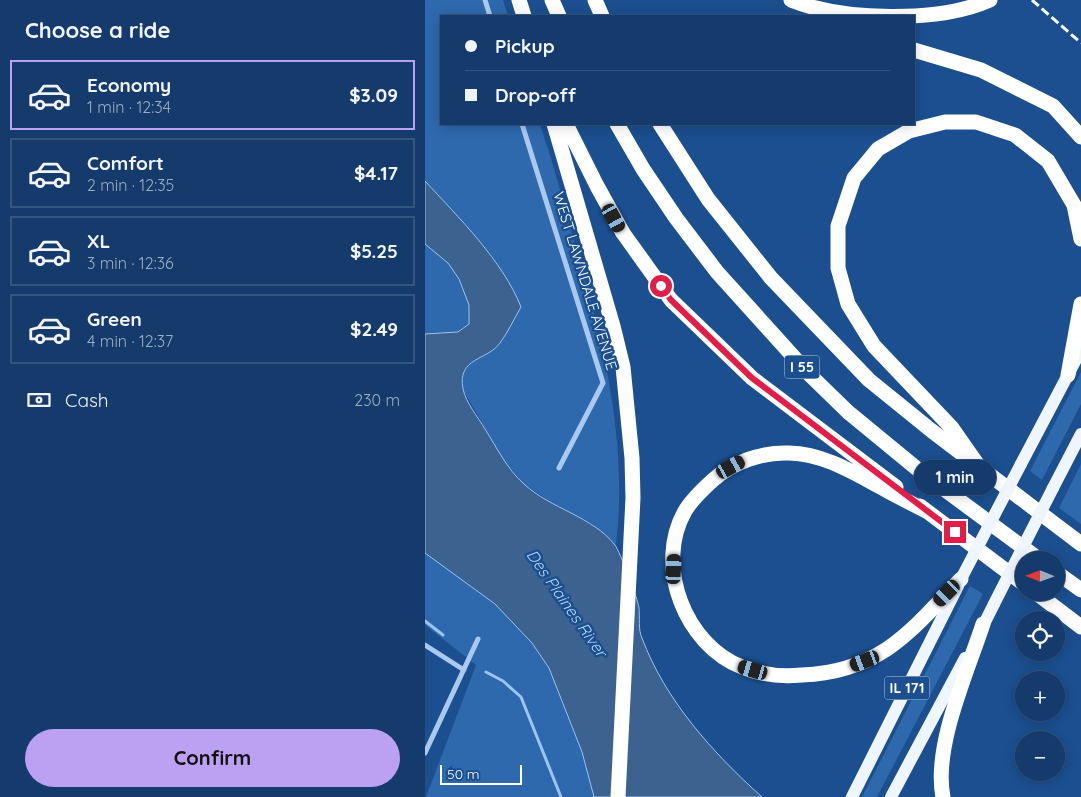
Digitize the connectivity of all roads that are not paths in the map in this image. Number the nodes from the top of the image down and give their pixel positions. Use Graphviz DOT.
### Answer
graph roads {
  1 [pos="485,0"];
  2 [pos="519,0"];
  3 [pos="552,0"];
  4 [pos="595,0"];
  5 [pos="781,0"];
  6 [pos="791,0"];
  7 [pos="986,2"];
  8 [pos="490,15"];
  9 [pos="524,15"];
  10 [pos="559,15"];
  11 [pos="602,15"];
  12 [pos="814,15"];
  13 [pos="859,15"];
  14 [pos="900,15"];
  15 [pos="915,50"];
  16 [pos="522,125"];
  17 [pos="554,125"];
  18 [pos="567,125"];
  19 [pos="618,125"];
  20 [pos="661,125"];
  21 [pos="1081,137"];
  22 [pos="1081,240"];
  23 [pos="1081,304"];
  24 [pos="1081,350"];
  25 [pos="1068,375"];
  26 [pos="1081,434"];
  27 [pos="559,468"];
  28 [pos="980,468"];
  29 [pos="928,512"];
  30 [pos="1081,544"];
  31 [pos="1028,551"];
  32 [pos="1015,577"];
  33 [pos="1065,578"];
  34 [pos="961,579"];
  35 [pos="1081,590"];
  36 [pos="1047,601"];
  37 [pos="983,624"];
  38 [pos="1081,627"];
  39 [pos="479,639"];
  40 [pos="425,645"];
  41 [pos="464,670"];
  42 [pos="425,753"];
  43 [pos="618,797"];
  44 [pos="852,797"];
  45 [pos="891,797"];
  46 [pos="943,797"];
  1 -- 8 [label="street"];
  2 -- 9 [label="highway"];
  3 -- 10 [label="highway"];
  4 -- 11 [label="highway"];
  5 -- 12 [label="highway"];
  6 -- 13 [label="highway"];
  7 -- 14 [label="highway"];
  15 -- 21 [label="highway"];
  16 -- 27 [label="street, WEST LAWNDALE AVENUE"];
  17 -- 43 [label="highway"];
  18 -- 29 [label="highway"];
  19 -- 31 [label="highway, I 55"];
  20 -- 28 [label="highway, I 55"];
  22 -- 28 [label="highway"];
  23 -- 25 [label="highway"];
  24 -- 25 [label="main road, IL 171"];
  25 -- 34 [label="main road, IL 171, bridge"];
  26 -- 37 [label="main road, IL 171, bridge"];
  28 -- 30 [label="highway, I 55"];
  29 -- 32 [label="highway"];
  29 -- 34 [label="highway"];
  33 -- 35 [label="highway"];
  34 -- 44 [label="main road, IL 171"];
  36 -- 38 [label="highway"];
  37 -- 45 [label="main road, IL 171"];
  37 -- 46 [label="highway"];
  39 -- 41 [label="street"];
  40 -- 41 [label="street"];
  41 -- 42 [label="street"];
}
